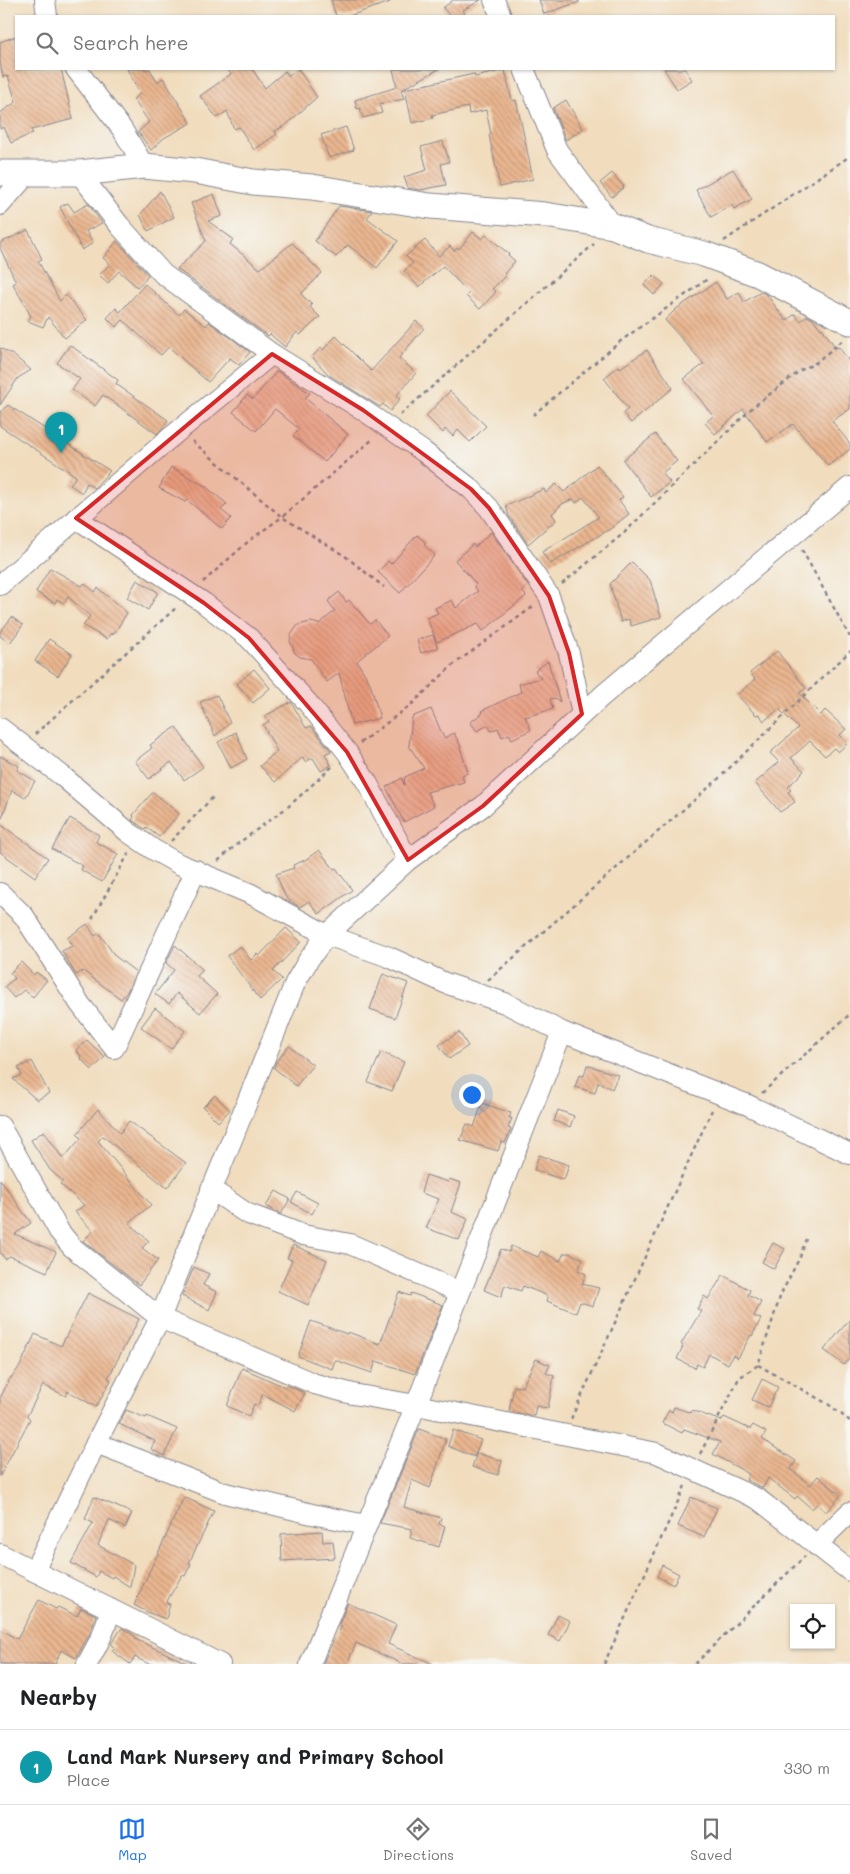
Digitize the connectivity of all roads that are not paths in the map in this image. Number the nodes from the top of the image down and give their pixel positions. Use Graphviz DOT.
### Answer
graph roads {
  1 [pos="46,0"];
  2 [pos="494,0"];
  3 [pos="48,15"];
  4 [pos="502,15"];
  5 [pos="77,70"];
  6 [pos="524,70"];
  7 [pos="144,166"];
  8 [pos="79,172"];
  9 [pos="0,173"];
  10 [pos="28,173"];
  11 [pos="0,205"];
  12 [pos="613,226"];
  13 [pos="847,331"];
  14 [pos="272,354"];
  15 [pos="850,487"];
  16 [pos="76,518"];
  17 [pos="0,585"];
  18 [pos="582,714"];
  19 [pos="0,728"];
  20 [pos="408,860"];
  21 [pos="200,872"];
  22 [pos="0,894"];
  23 [pos="327,935"];
  24 [pos="562,1032"];
  25 [pos="0,1126"];
  26 [pos="850,1154"];
  27 [pos="211,1189"];
  28 [pos="460,1292"];
  29 [pos="160,1318"];
  30 [pos="416,1404"];
  31 [pos="96,1443"];
  32 [pos="850,1512"];
  33 [pos="366,1525"];
  34 [pos="816,1545"];
  35 [pos="0,1554"];
  36 [pos="34,1571"];
  37 [pos="850,1571"];
  38 [pos="110,1609"];
  39 [pos="87,1664"];
  40 [pos="220,1664"];
  41 [pos="310,1664"];
  1 -- 3 [label="street"];
  2 -- 4 [label="street"];
  5 -- 7 [label="street"];
  6 -- 12 [label="street"];
  7 -- 8 [label="main road"];
  7 -- 12 [label="main road"];
  8 -- 10 [label="main road"];
  8 -- 14 [label="street"];
  9 -- 10 [label="main road"];
  10 -- 11 [label="street"];
  12 -- 13 [label="main road"];
  14 -- 16 [label="street"];
  14 -- 18 [label="street"];
  15 -- 18 [label="street"];
  16 -- 17 [label="street"];
  16 -- 20 [label="street"];
  18 -- 20 [label="street"];
  19 -- 21 [label="street"];
  20 -- 23 [label="street"];
  21 -- 22 [label="street"];
  21 -- 23 [label="street"];
  23 -- 24 [label="street"];
  23 -- 27 [label="street"];
  24 -- 26 [label="street"];
  24 -- 28 [label="street"];
  25 -- 29 [label="street"];
  27 -- 28 [label="street"];
  27 -- 29 [label="street"];
  28 -- 30 [label="street"];
  29 -- 30 [label="street"];
  29 -- 31 [label="street"];
  30 -- 33 [label="street"];
  30 -- 34 [label="street"];
  31 -- 33 [label="street"];
  31 -- 36 [label="street"];
  32 -- 34 [label="street"];
  33 -- 41 [label="street"];
  34 -- 37 [label="street"];
  35 -- 36 [label="street"];
  36 -- 38 [label="street"];
  38 -- 39 [label="street"];
  38 -- 40 [label="street"];
}
